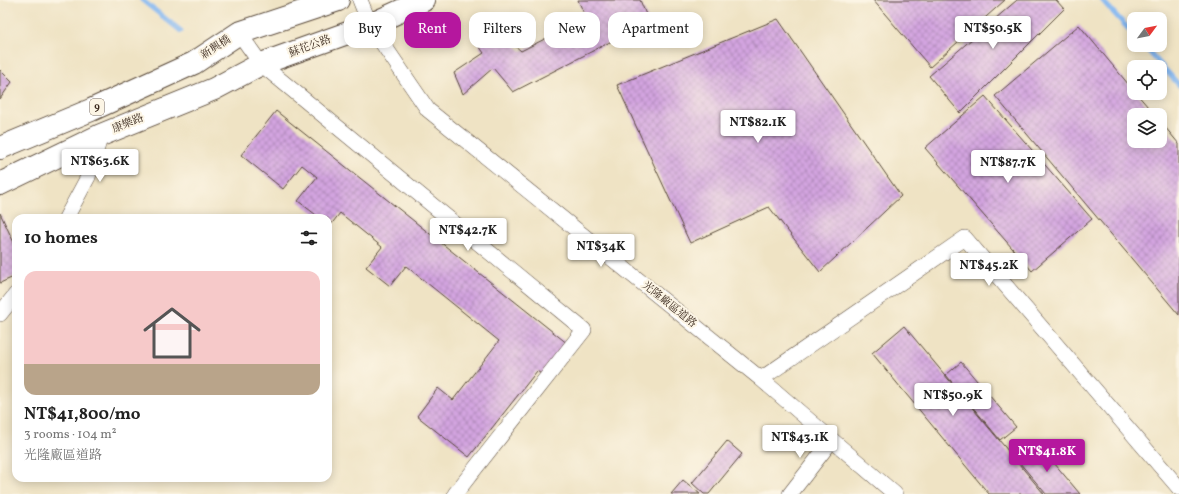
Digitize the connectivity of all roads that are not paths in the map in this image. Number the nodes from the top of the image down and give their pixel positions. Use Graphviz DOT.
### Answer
graph roads {
  1 [pos="338,0"];
  2 [pos="360,0"];
  3 [pos="424,0"];
  4 [pos="365,12"];
  5 [pos="396,13"];
  6 [pos="239,33"];
  7 [pos="344,34"];
  8 [pos="386,48"];
  9 [pos="261,64"];
  10 [pos="101,135"];
  11 [pos="0,148"];
  12 [pos="0,184"];
  13 [pos="68,214"];
  14 [pos="12,299"];
  15 [pos="0,314"];
  16 [pos="761,379"];
  17 [pos="832,440"];
  18 [pos="1179,488"];
  19 [pos="456,494"];
  20 [pos="790,494"];
  21 [pos="896,494"];
  1 -- 6 [label="main road, 9"];
  2 -- 4 [label="street, 光隆廠區道路"];
  3 -- 5 [label="main road, 蘇花公路"];
  6 -- 9 [label="street"];
  6 -- 11 [label="main road, 新興橋 / 9"];
  7 -- 9 [label="main road, 蘇花公路"];
  8 -- 16 [label="street, 光隆廠區道路"];
  9 -- 10 [label="main road, 康樂路"];
  9 -- 19 [label="street"];
  10 -- 12 [label="main road, 康樂路"];
  10 -- 13 [label="street"];
  14 -- 15 [label="street"];
  16 -- 17 [label="street, 光隆廠區道路"];
  16 -- 18 [label="street"];
  17 -- 20 [label="street"];
  17 -- 21 [label="street, 光隆廠區道路"];
}
